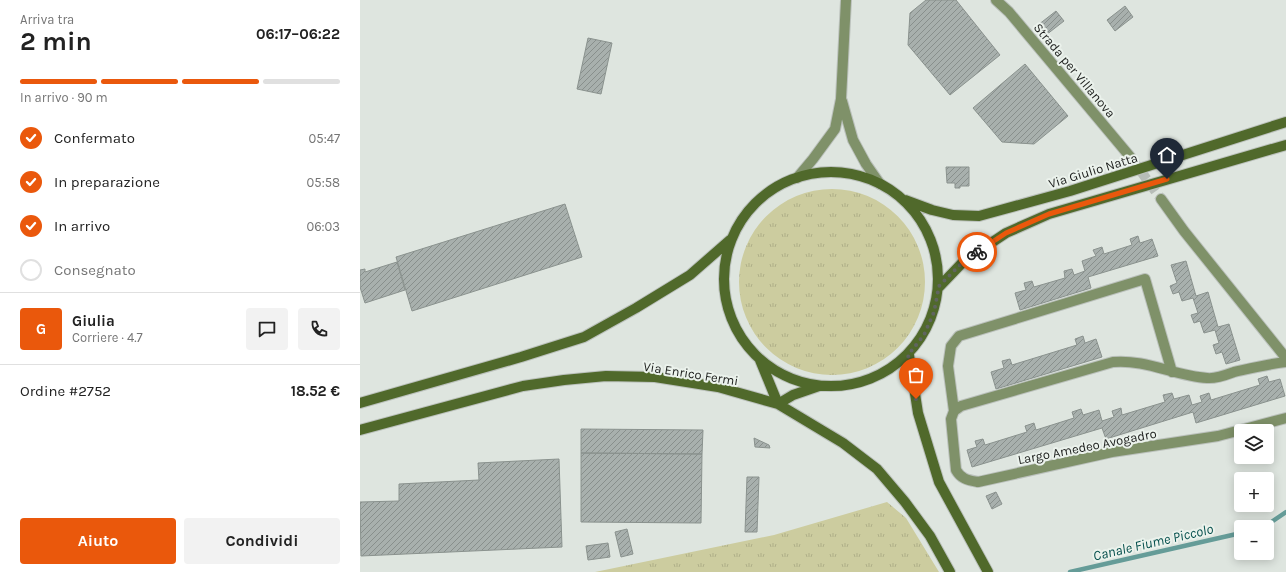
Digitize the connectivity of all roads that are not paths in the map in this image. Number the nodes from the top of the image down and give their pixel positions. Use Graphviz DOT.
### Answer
graph roads {
  1 [pos="846,0"];
  2 [pos="996,0"];
  3 [pos="841,99"];
  4 [pos="1286,122"];
  5 [pos="1286,145"];
  6 [pos="1132,159"];
  7 [pos="797,178"];
  8 [pos="880,184"];
  9 [pos="1161,199"];
  10 [pos="905,200"];
  11 [pos="730,240"];
  12 [pos="939,286"];
  13 [pos="908,355"];
  14 [pos="1286,358"];
  15 [pos="759,360"];
  16 [pos="1286,362"];
  17 [pos="1172,372"];
  18 [pos="819,386"];
  19 [pos="360,402"];
  20 [pos="778,404"];
  21 [pos="954,411"];
  22 [pos="1286,418"];
  23 [pos="360,430"];
  24 [pos="950,572"];
  25 [pos="988,572"];
  1 -- 3 [label="street"];
  2 -- 6 [label="street, Strada per Villanova"];
  3 -- 7 [label="street"];
  3 -- 8 [label="street"];
  4 -- 10 [label="main road, Via Giulio Natta"];
  5 -- 12 [label="main road"];
  7 -- 8 [label="main road"];
  7 -- 11 [label="main road"];
  8 -- 10 [label="main road"];
  9 -- 14 [label="street"];
  10 -- 12 [label="main road"];
  11 -- 15 [label="main road"];
  11 -- 19 [label="main road"];
  12 -- 13 [label="main road"];
  13 -- 18 [label="main road"];
  13 -- 25 [label="main road"];
  15 -- 18 [label="main road"];
  15 -- 20 [label="main road"];
  16 -- 17 [label="street"];
  17 -- 21 [label="street"];
  17 -- 21 [label="street, Largo Amedeo Avogadro"];
  18 -- 20 [label="main road"];
  20 -- 23 [label="main road, Via Enrico Fermi"];
  20 -- 24 [label="main road, Via Enrico Fermi"];
  21 -- 22 [label="street, Largo Amedeo Avogadro"];
}
